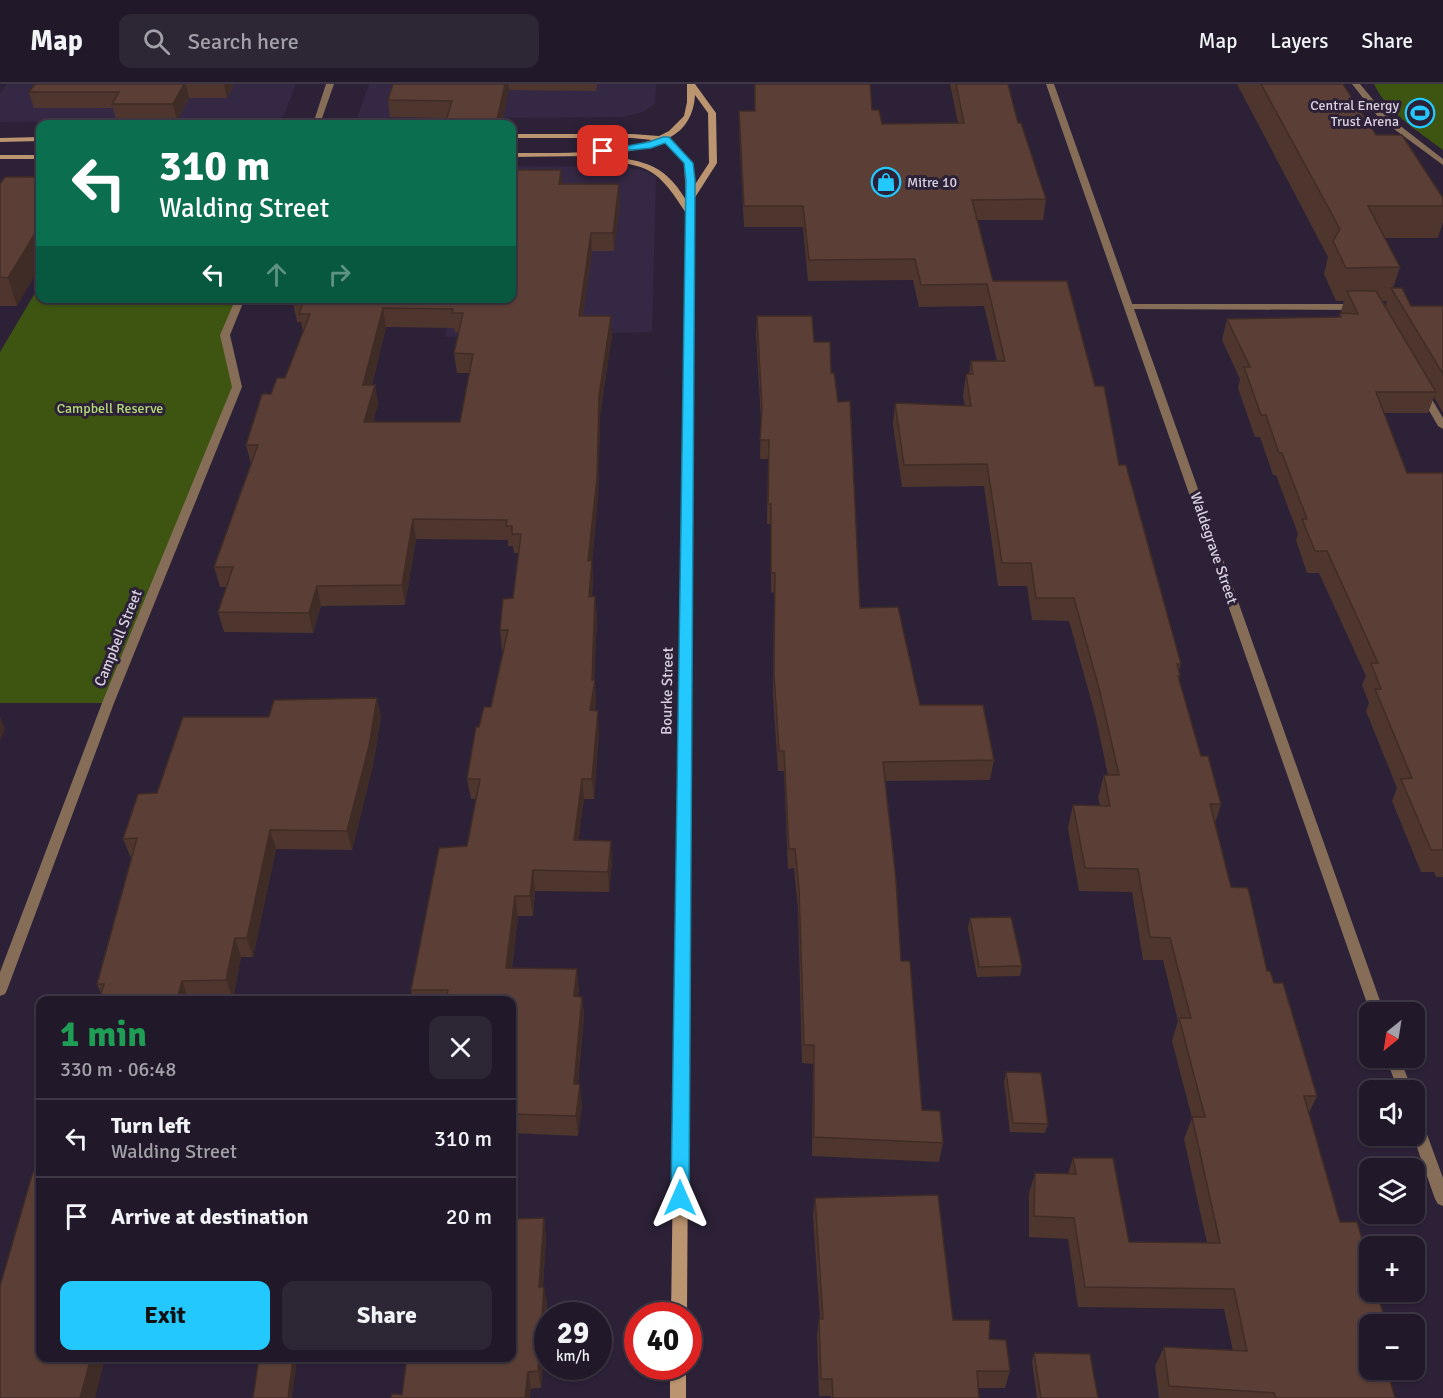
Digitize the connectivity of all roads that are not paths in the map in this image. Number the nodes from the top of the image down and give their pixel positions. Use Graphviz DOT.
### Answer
graph roads {
  1 [pos="330,84"];
  2 [pos="691,84"];
  3 [pos="1050,84"];
  4 [pos="1356,84"];
  5 [pos="317,120"];
  6 [pos="516,136"];
  7 [pos="36,139"];
  8 [pos="666,139"];
  9 [pos="0,140"];
  10 [pos="516,155"];
  11 [pos="576,155"];
  12 [pos="36,157"];
  13 [pos="0,158"];
  14 [pos="1443,163"];
  15 [pos="690,198"];
  16 [pos="690,213"];
  17 [pos="239,303"];
  18 [pos="1129,306"];
  19 [pos="1364,307"];
  20 [pos="1419,385"];
  21 [pos="1443,426"];
  22 [pos="0,990"];
  23 [pos="1373,1002"];
  24 [pos="1424,1146"];
  25 [pos="1443,1199"];
  26 [pos="679,1302"];
  27 [pos="678,1380"];
  28 [pos="678,1398"];
  1 -- 5 [label="street"];
  2 -- 8 [label="street"];
  2 -- 15 [label="street"];
  3 -- 18 [label="street, Waldegrave Street"];
  4 -- 14 [label="street"];
  6 -- 8 [label="street"];
  7 -- 9 [label="street"];
  8 -- 11 [label="street"];
  8 -- 15 [label="street, Bourke Street"];
  10 -- 11 [label="street"];
  11 -- 16 [label="street"];
  12 -- 13 [label="street"];
  15 -- 16 [label="street, Bourke Street"];
  16 -- 26 [label="street, Bourke Street"];
  17 -- 22 [label="street, Campbell Street"];
  18 -- 19 [label="street"];
  18 -- 23 [label="street, Waldegrave Street"];
  20 -- 21 [label="street"];
  24 -- 25 [label="street"];
  27 -- 28 [label="street"];
}
